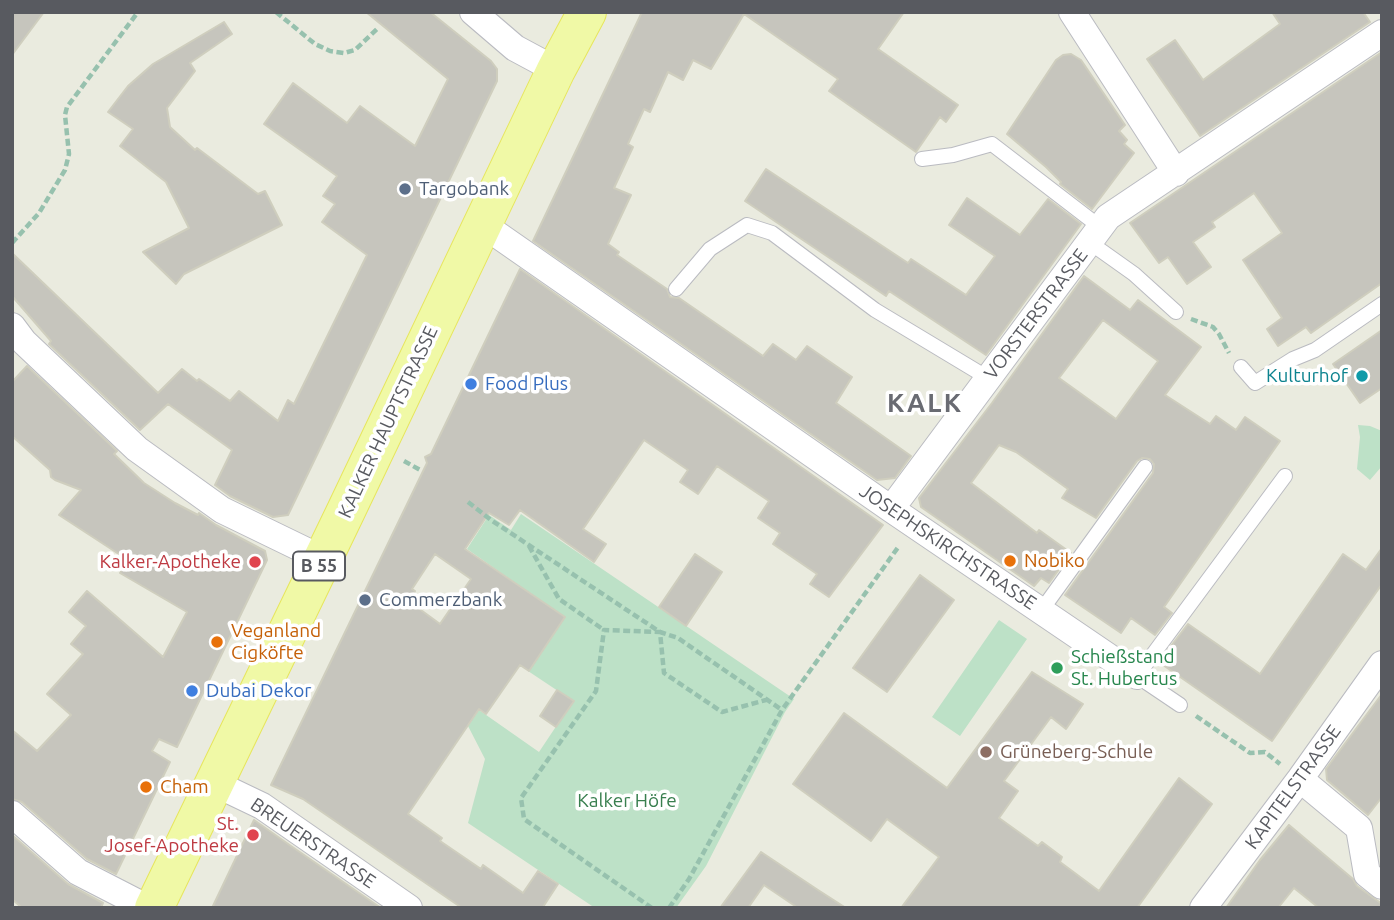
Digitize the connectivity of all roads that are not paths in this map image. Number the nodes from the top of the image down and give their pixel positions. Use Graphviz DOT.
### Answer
graph roads {
  1 [pos="473,12"];
  2 [pos="587,12"];
  3 [pos="1072,12"];
  4 [pos="1382,33"];
  5 [pos="556,70"];
  6 [pos="922,159"];
  7 [pos="1176,173"];
  8 [pos="482,224"];
  9 [pos="1095,235"];
  10 [pos="676,289"];
  11 [pos="1382,304"];
  12 [pos="1176,312"];
  13 [pos="12,326"];
  14 [pos="1241,367"];
  15 [pos="988,378"];
  16 [pos="1145,467"];
  17 [pos="1285,476"];
  18 [pos="891,509"];
  19 [pos="323,559"];
  20 [pos="1041,611"];
  21 [pos="1382,664"];
  22 [pos="1137,676"];
  23 [pos="1180,705"];
  24 [pos="1300,779"];
  25 [pos="214,783"];
  26 [pos="12,814"];
  27 [pos="1382,886"];
  28 [pos="148,908"];
  29 [pos="154,908"];
  30 [pos="409,908"];
  31 [pos="1203,908"];
  1 -- 5 [label="street"];
  2 -- 5 [label="main road, KALKER HAUPTSTRASSE / B 55"];
  3 -- 7 [label="street"];
  4 -- 7 [label="street, VORSTERSTRASSE"];
  5 -- 8 [label="main road, KALKER HAUPTSTRASSE / B 55"];
  6 -- 9 [label="lane"];
  7 -- 9 [label="street, VORSTERSTRASSE"];
  8 -- 18 [label="street, JOSEPHSKIRCHSTRASSE"];
  8 -- 19 [label="main road, KALKER HAUPTSTRASSE / B 55"];
  9 -- 12 [label="lane"];
  9 -- 15 [label="street, VORSTERSTRASSE"];
  10 -- 15 [label="lane"];
  11 -- 14 [label="lane"];
  13 -- 19 [label="street"];
  15 -- 18 [label="street, VORSTERSTRASSE"];
  16 -- 20 [label="lane"];
  17 -- 22 [label="lane"];
  18 -- 20 [label="street, JOSEPHSKIRCHSTRASSE"];
  19 -- 25 [label="main road, KALKER HAUPTSTRASSE / B 55"];
  20 -- 22 [label="street, JOSEPHSKIRCHSTRASSE"];
  21 -- 24 [label="street, KAPITELSTRASSE"];
  22 -- 23 [label="lane, JOSEPHSKIRCHSTRASSE"];
  24 -- 27 [label="street"];
  24 -- 31 [label="street, KAPITELSTRASSE"];
  25 -- 29 [label="main road, KALKER HAUPTSTRASSE / B 55"];
  25 -- 30 [label="street, BREUERSTRASSE"];
  26 -- 28 [label="street"];
}
